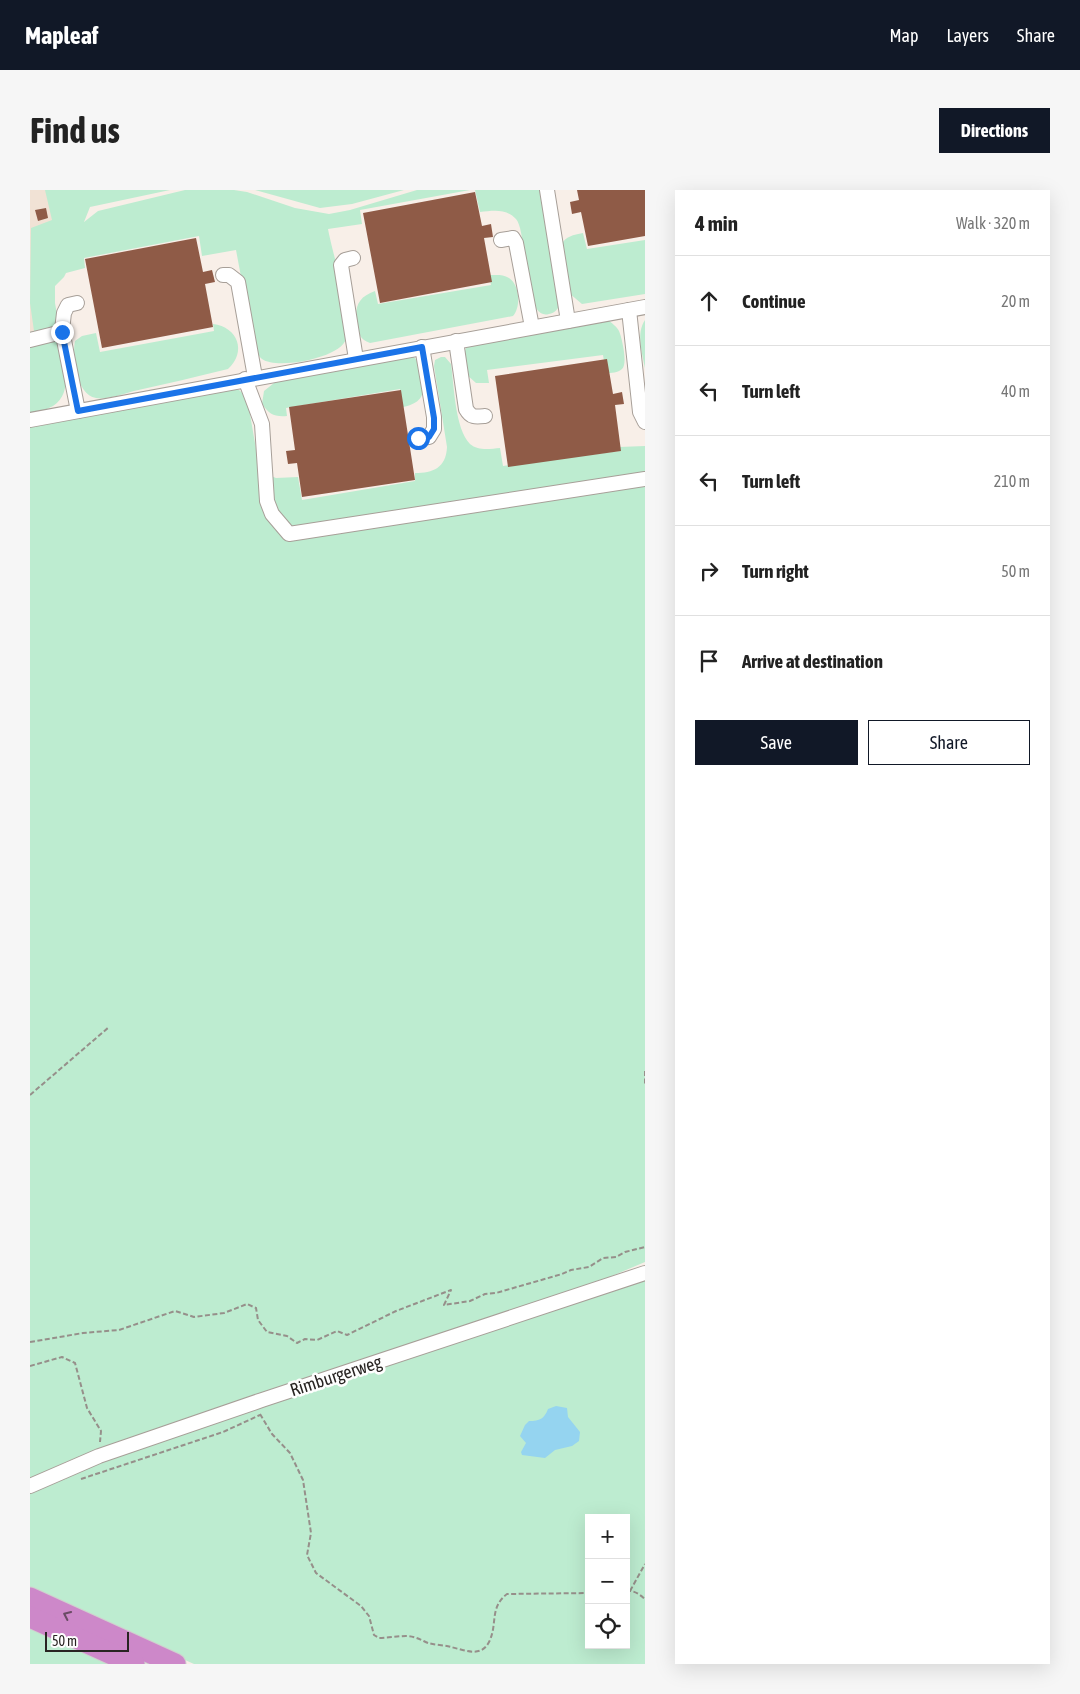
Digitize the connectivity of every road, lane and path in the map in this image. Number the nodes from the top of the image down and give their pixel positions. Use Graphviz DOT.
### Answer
graph roads {
  1 [pos="547,190"];
  2 [pos="500,240"];
  3 [pos="353,258"];
  4 [pos="223,275"];
  5 [pos="77,303"];
  6 [pos="645,307"];
  7 [pos="629,310"];
  8 [pos="568,321"];
  9 [pos="532,327"];
  10 [pos="62,332"];
  11 [pos="30,340"];
  12 [pos="456,341"];
  13 [pos="422,347"];
  14 [pos="356,359"];
  15 [pos="250,378"];
  16 [pos="78,411"];
  17 [pos="485,416"];
  18 [pos="30,420"];
  19 [pos="645,422"];
  20 [pos="418,438"];
  21 [pos="645,479"];
  22 [pos="109,1027"];
  23 [pos="645,1071"];
  24 [pos="645,1085"];
  25 [pos="30,1095"];
  26 [pos="645,1247"];
  27 [pos="645,1274"];
  28 [pos="30,1342"];
  29 [pos="30,1366"];
  30 [pos="260,1415"];
  31 [pos="96,1458"];
  32 [pos="30,1486"];
  33 [pos="645,1564"];
  34 [pos="630,1590"];
  35 [pos="585,1593"];
  36 [pos="30,1598"];
  37 [pos="645,1599"];
  38 [pos="30,1617"];
  39 [pos="134,1664"];
  40 [pos="175,1664"];
  1 -- 8 [label="street"];
  2 -- 9 [label="street"];
  3 -- 14 [label="street"];
  4 -- 15 [label="street"];
  5 -- 10 [label="street"];
  6 -- 7 [label="street"];
  7 -- 8 [label="street"];
  7 -- 19 [label="street"];
  8 -- 9 [label="street"];
  9 -- 12 [label="street"];
  10 -- 11 [label="street"];
  10 -- 16 [label="street"];
  12 -- 13 [label="street"];
  12 -- 17 [label="street"];
  13 -- 14 [label="street"];
  13 -- 20 [label="street"];
  14 -- 15 [label="street"];
  15 -- 16 [label="street"];
  15 -- 21 [label="street"];
  16 -- 18 [label="street"];
  22 -- 25 [label="path"];
  23 -- 24 [label="path"];
  26 -- 28 [label="path"];
  27 -- 31 [label="street, Rimburgerweg"];
  29 -- 31 [label="path"];
  30 -- 35 [label="path"];
  31 -- 32 [label="street, Rimburgerweg"];
  33 -- 34 [label="path"];
  34 -- 37 [label="path"];
  40 -- 36 [label="highway, one-way"];
  38 -- 39 [label="highway"];
}
